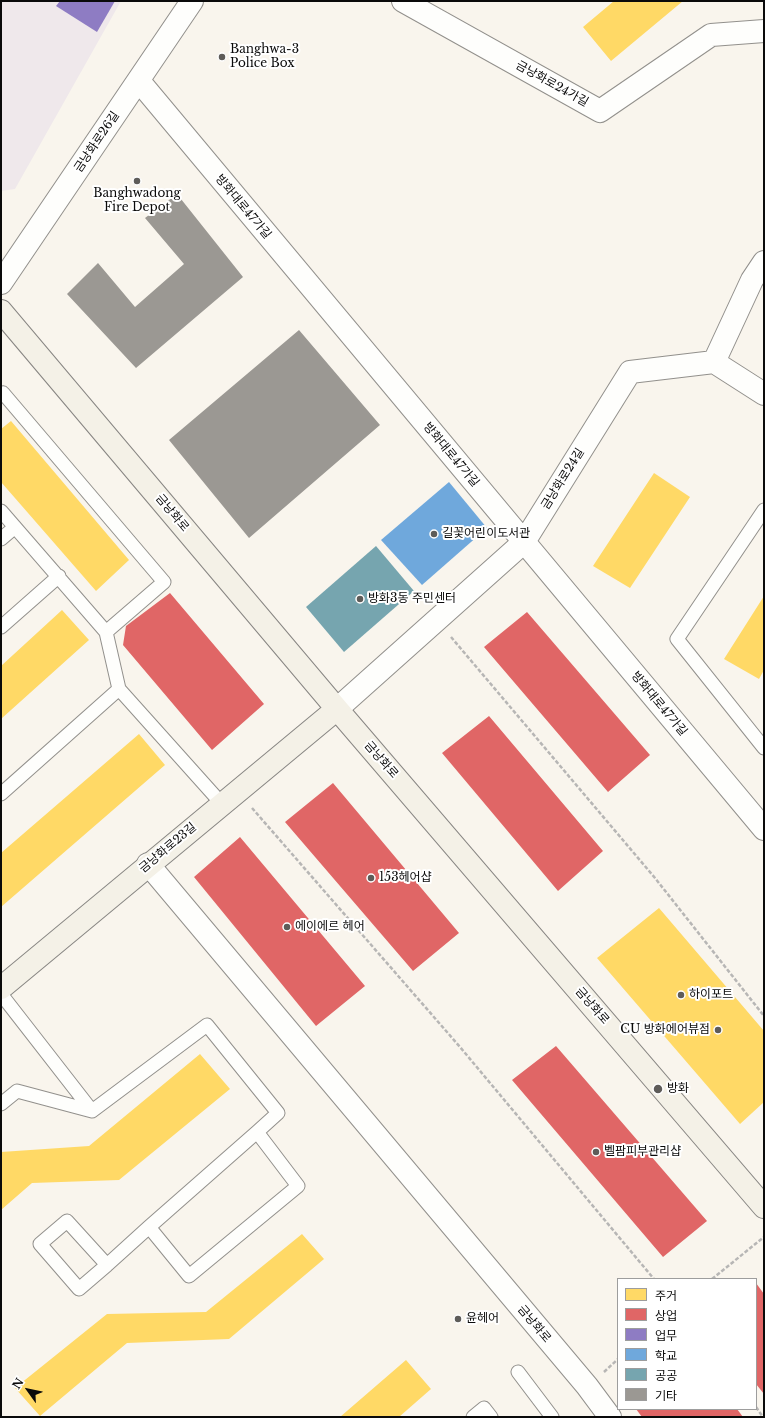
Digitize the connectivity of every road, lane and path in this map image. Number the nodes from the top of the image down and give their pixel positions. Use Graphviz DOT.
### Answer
graph roads {
  1 [pos="192,1"];
  2 [pos="403,1"];
  3 [pos="764,31"];
  4 [pos="139,81"];
  5 [pos="764,262"];
  6 [pos="1,284"];
  7 [pos="1,311"];
  8 [pos="714,362"];
  9 [pos="1,394"];
  10 [pos="764,394"];
  11 [pos="764,510"];
  12 [pos="1,511"];
  13 [pos="15,527"];
  14 [pos="1,539"];
  15 [pos="524,542"];
  16 [pos="59,576"];
  17 [pos="436,620"];
  18 [pos="1,627"];
  19 [pos="106,632"];
  20 [pos="119,689"];
  21 [pos="337,709"];
  22 [pos="763,745"];
  23 [pos="1,794"];
  24 [pos="230,798"];
  25 [pos="764,829"];
  26 [pos="148,864"];
  27 [pos="1,988"];
  28 [pos="1,994"];
  29 [pos="764,1016"];
  30 [pos="1,1104"];
  31 [pos="92,1111"];
  32 [pos="257,1132"];
  33 [pos="764,1206"];
  34 [pos="149,1228"];
  35 [pos="764,1237"];
  36 [pos="107,1265"];
  37 [pos="653,1278"];
  38 [pos="713,1278"];
  39 [pos="518,1372"];
  40 [pos="757,1408"];
  41 [pos="473,1417"];
  42 [pos="491,1417"];
  43 [pos="552,1417"];
  44 [pos="610,1417"];
  45 [pos="763,1417"];
  1 -- 4 [label="street, 금낭화로26길"];
  2 -- 3 [label="street, 금낭화로24가길"];
  4 -- 6 [label="street, 금낭화로26길"];
  4 -- 15 [label="street, 방화대로47가길"];
  5 -- 8 [label="street"];
  7 -- 21 [label="street, 금낭화로"];
  8 -- 10 [label="street"];
  8 -- 15 [label="street, 금낭화로24길"];
  9 -- 19 [label="lane"];
  11 -- 22 [label="lane"];
  12 -- 13 [label="lane"];
  13 -- 14 [label="lane"];
  13 -- 16 [label="lane"];
  15 -- 17 [label="street, 금낭화로24길"];
  15 -- 25 [label="street, 방화대로47가길"];
  16 -- 18 [label="lane"];
  16 -- 19 [label="lane"];
  17 -- 21 [label="street, 금낭화로24길"];
  17 -- 29 [label="path"];
  19 -- 20 [label="lane"];
  20 -- 23 [label="lane"];
  20 -- 24 [label="lane"];
  21 -- 24 [label="street, 금낭화로23길"];
  21 -- 33 [label="street, 금낭화로"];
  24 -- 26 [label="street, 금낭화로23길"];
  24 -- 37 [label="path"];
  26 -- 27 [label="street, 금낭화로23길"];
  26 -- 44 [label="street, 금낭화로"];
  28 -- 31 [label="lane"];
  30 -- 31 [label="lane"];
  31 -- 32 [label="lane"];
  32 -- 34 [label="lane"];
  32 -- 34 [label="lane"];
  34 -- 36 [label="lane"];
  35 -- 38 [label="path"];
  36 -- 36 [label="lane"];
  39 -- 43 [label="lane"];
  40 -- 45 [label="path"];
  41 -- 42 [label="lane"];
}
